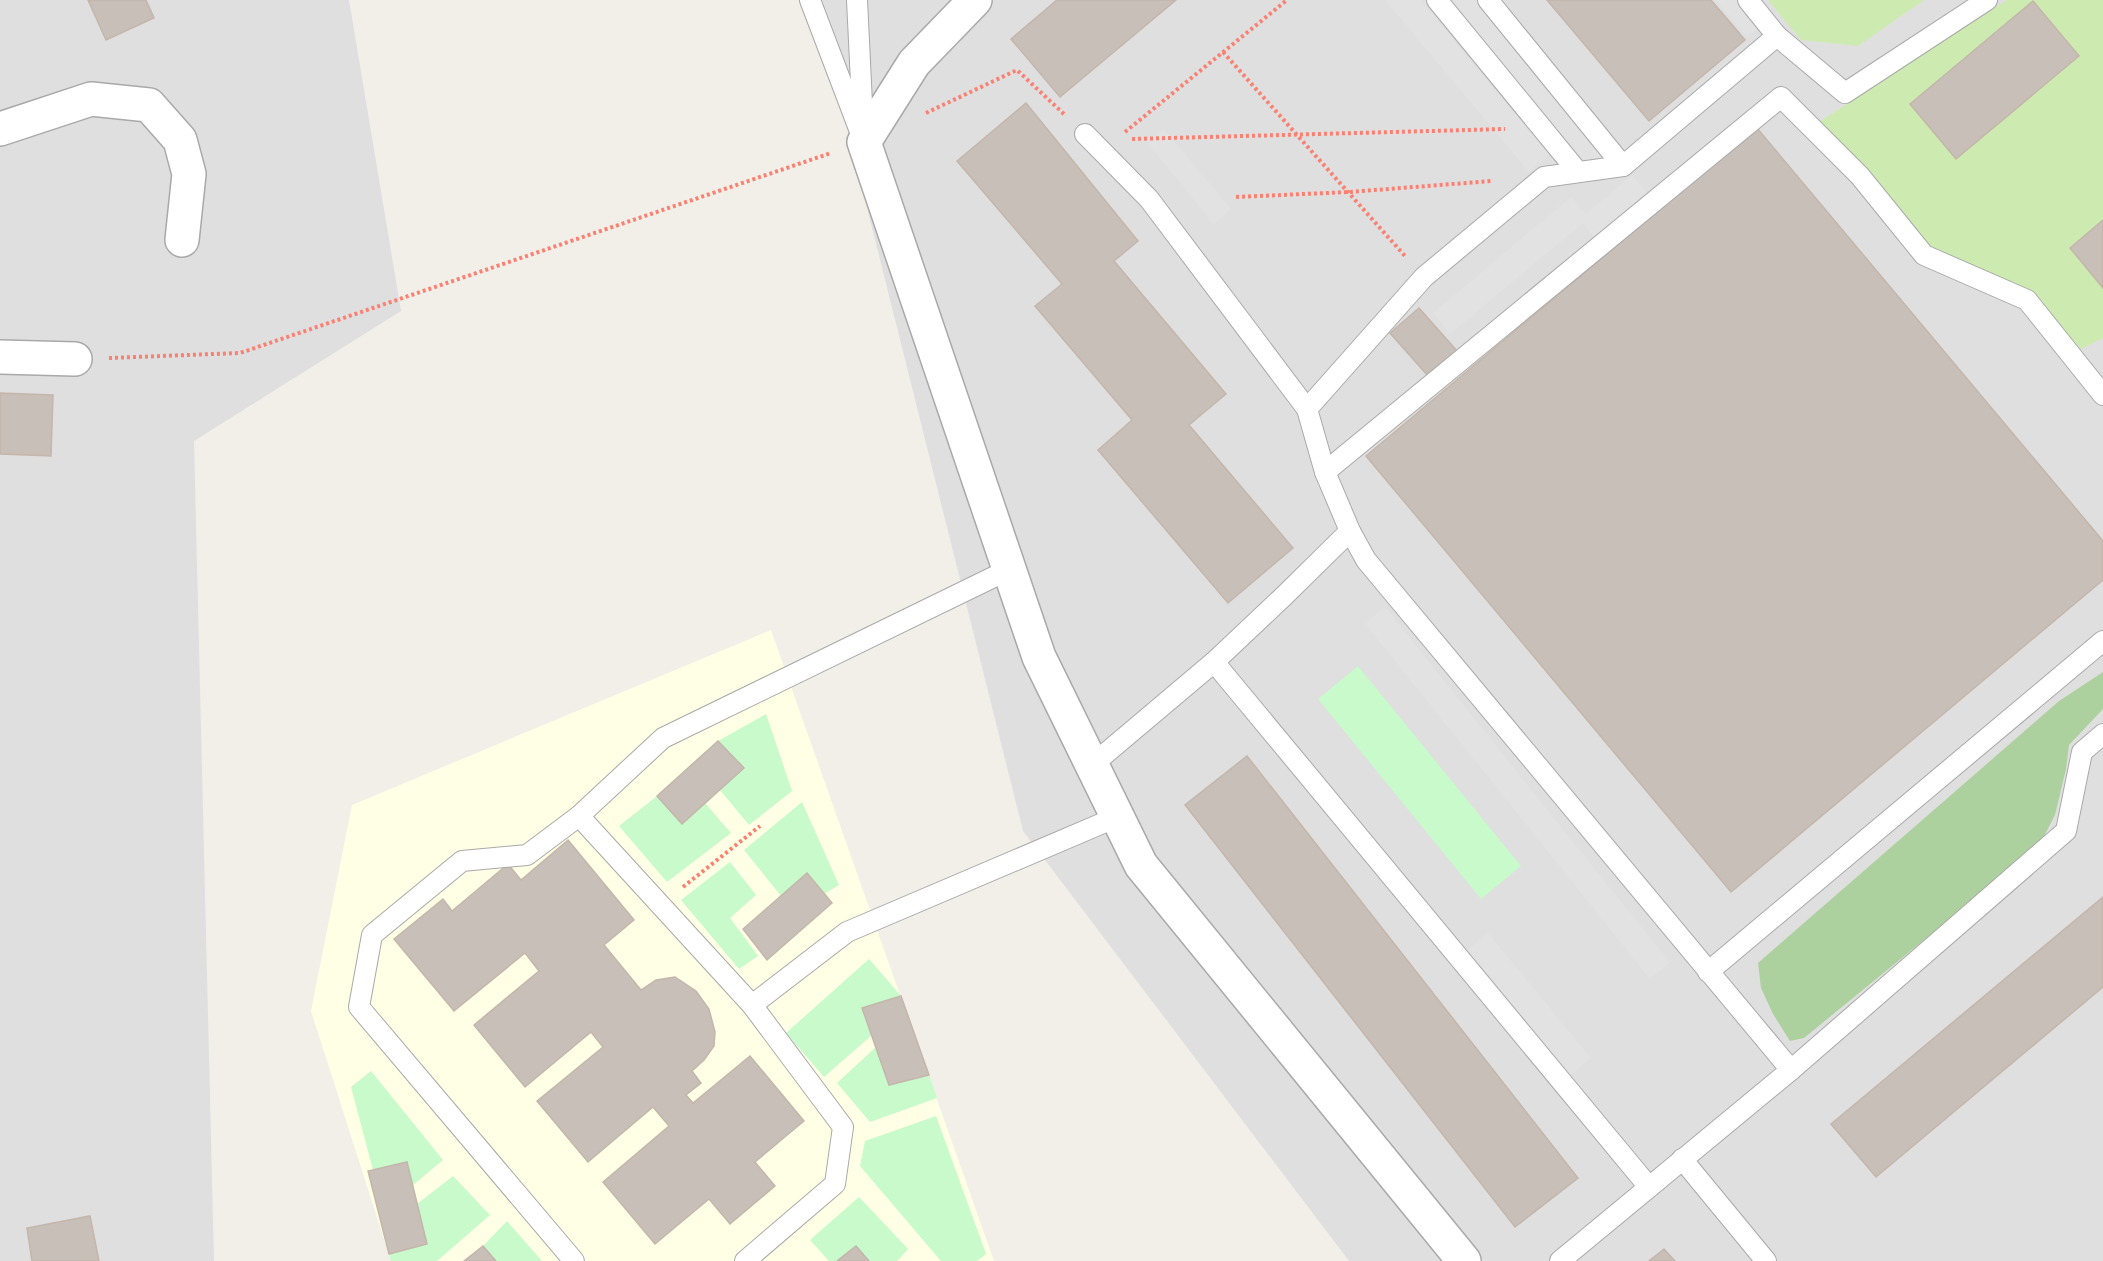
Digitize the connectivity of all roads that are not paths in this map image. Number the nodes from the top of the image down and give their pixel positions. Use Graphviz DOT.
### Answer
graph roads {
  1 [pos="810,0"];
  2 [pos="857,0"];
  3 [pos="975,0"];
  4 [pos="1437,0"];
  5 [pos="1488,0"];
  6 [pos="1748,0"];
  7 [pos="1987,0"];
  8 [pos="1777,36"];
  9 [pos="0,129"];
  10 [pos="1086,134"];
  11 [pos="864,142"];
  12 [pos="1623,166"];
  13 [pos="1578,172"];
  14 [pos="182,240"];
  15 [pos="0,357"];
  16 [pos="75,359"];
  17 [pos="2103,395"];
  18 [pos="1307,409"];
  19 [pos="1325,472"];
  20 [pos="1350,531"];
  21 [pos="1010,569"];
  22 [pos="2103,641"];
  23 [pos="1214,662"];
  24 [pos="2103,734"];
  25 [pos="1092,765"];
  26 [pos="579,816"];
  27 [pos="1117,817"];
  28 [pos="1708,972"];
  29 [pos="752,1005"];
  30 [pos="1791,1070"];
  31 [pos="1682,1159"];
  32 [pos="1649,1187"];
  33 [pos="574,1261"];
  34 [pos="745,1261"];
  35 [pos="1464,1261"];
  36 [pos="1560,1261"];
  37 [pos="1766,1261"];
  1 -- 11 [label="lane"];
  2 -- 11 [label="lane"];
  3 -- 11 [label="street"];
  4 -- 13 [label="lane"];
  5 -- 12 [label="lane"];
  6 -- 8 [label="lane"];
  7 -- 8 [label="lane"];
  8 -- 12 [label="lane"];
  9 -- 14 [label="street"];
  10 -- 18 [label="lane"];
  11 -- 21 [label="street"];
  12 -- 13 [label="lane"];
  13 -- 18 [label="lane"];
  15 -- 16 [label="street"];
  17 -- 19 [label="lane"];
  18 -- 19 [label="lane"];
  19 -- 20 [label="lane"];
  20 -- 23 [label="lane"];
  20 -- 28 [label="lane"];
  21 -- 25 [label="street"];
  21 -- 26 [label="lane"];
  22 -- 28 [label="lane"];
  23 -- 25 [label="lane"];
  23 -- 32 [label="lane"];
  24 -- 30 [label="lane"];
  25 -- 27 [label="street"];
  26 -- 29 [label="lane"];
  26 -- 33 [label="lane"];
  27 -- 29 [label="lane"];
  27 -- 35 [label="street"];
  28 -- 30 [label="lane"];
  29 -- 34 [label="lane"];
  30 -- 31 [label="lane"];
  31 -- 32 [label="lane"];
  31 -- 37 [label="lane"];
  32 -- 36 [label="lane"];
}
